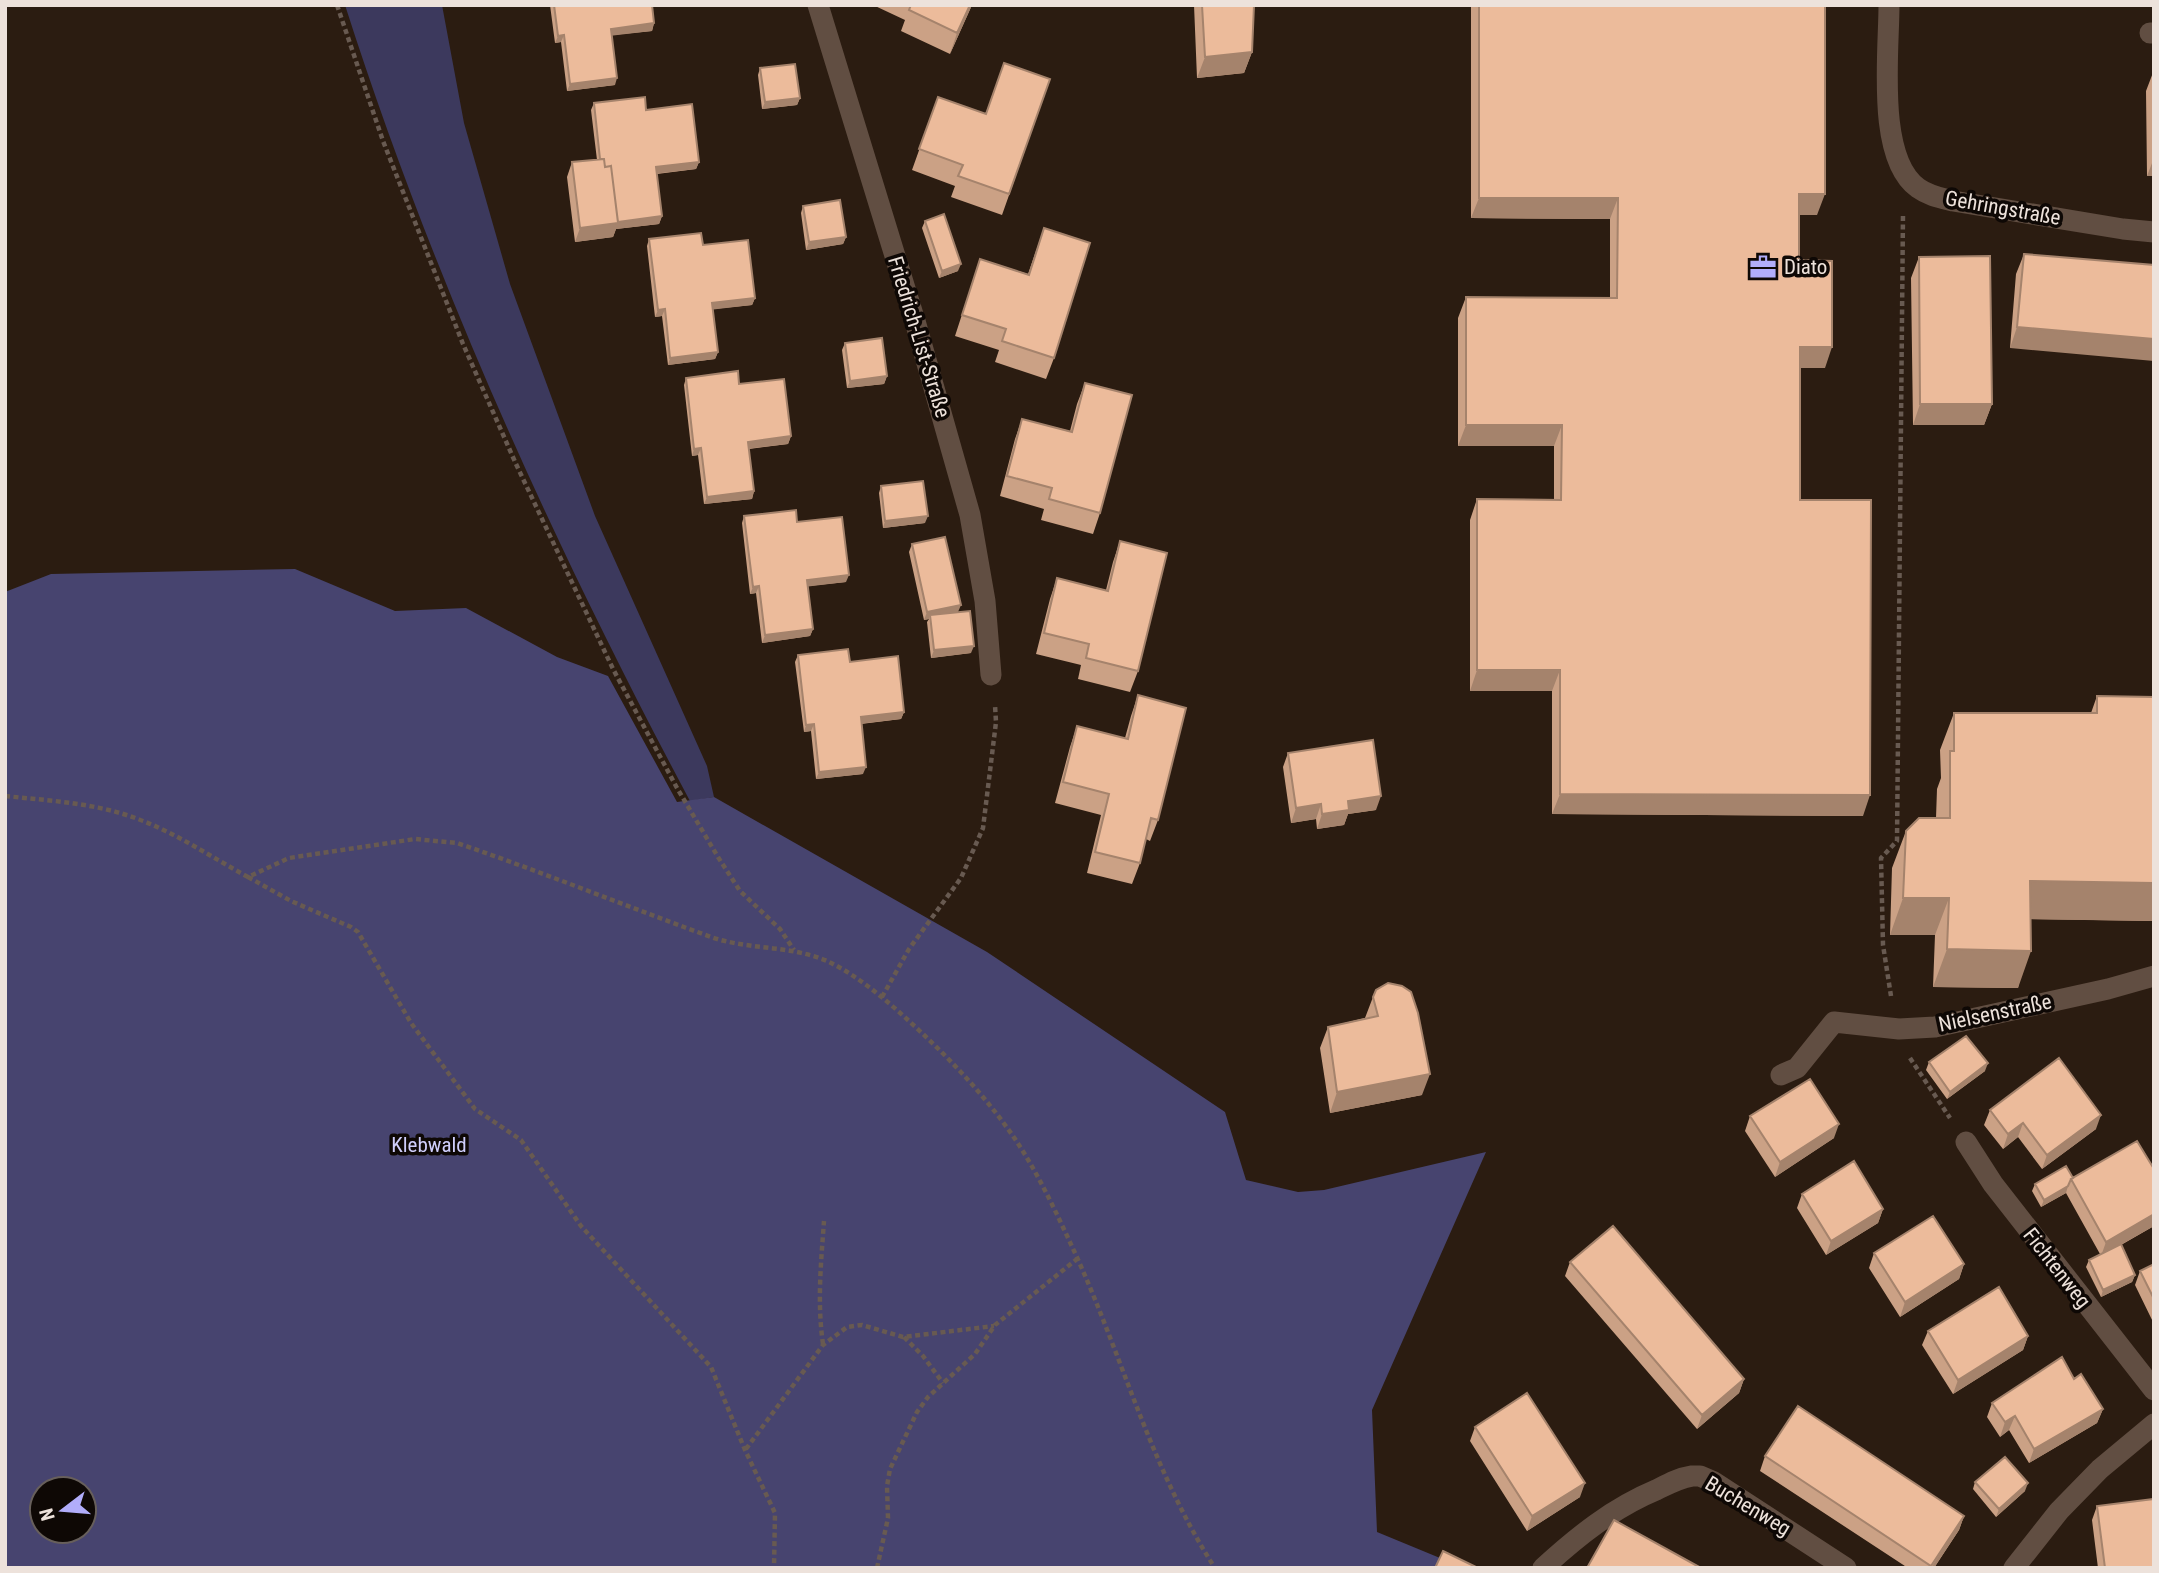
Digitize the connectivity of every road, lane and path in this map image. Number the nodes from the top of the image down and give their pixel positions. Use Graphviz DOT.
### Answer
graph roads {
  1 [pos="337,5"];
  2 [pos="817,5"];
  3 [pos="1889,5"];
  4 [pos="1907,177"];
  5 [pos="2154,232"];
  6 [pos="991,675"];
  7 [pos="5,796"];
  8 [pos="248,877"];
  9 [pos="794,951"];
  10 [pos="2154,976"];
  11 [pos="882,997"];
  12 [pos="1899,1029"];
  13 [pos="1782,1075"];
  14 [pos="1966,1142"];
  15 [pos="824,1221"];
  16 [pos="1077,1259"];
  17 [pos="995,1325"];
  18 [pos="903,1337"];
  19 [pos="823,1345"];
  20 [pos="943,1383"];
  21 [pos="2154,1390"];
  22 [pos="2154,1424"];
  23 [pos="745,1450"];
  24 [pos="774,1568"];
  25 [pos="877,1568"];
  26 [pos="1215,1568"];
  27 [pos="1543,1568"];
  28 [pos="1846,1568"];
  29 [pos="2014,1568"];
  1 -- 9 [label="path"];
  2 -- 6 [label="street, Friedrich-List-Straße"];
  3 -- 4 [label="street, Gehringstraße"];
  4 -- 5 [label="street, Gehringstraße"];
  4 -- 12 [label="path"];
  6 -- 11 [label="path"];
  7 -- 8 [label="path"];
  8 -- 9 [label="path"];
  8 -- 23 [label="path"];
  9 -- 11 [label="path"];
  10 -- 12 [label="street, Nielsenstraße"];
  11 -- 16 [label="path"];
  12 -- 13 [label="street, Nielsenstraße"];
  12 -- 14 [label="path"];
  14 -- 21 [label="street, Fichtenweg"];
  15 -- 19 [label="path"];
  16 -- 17 [label="path"];
  16 -- 26 [label="path"];
  17 -- 18 [label="path"];
  17 -- 20 [label="path"];
  18 -- 19 [label="path"];
  18 -- 20 [label="path"];
  19 -- 23 [label="path"];
  20 -- 25 [label="path"];
  22 -- 29 [label="street"];
  23 -- 24 [label="path"];
  27 -- 28 [label="street, Buchenweg"];
}
